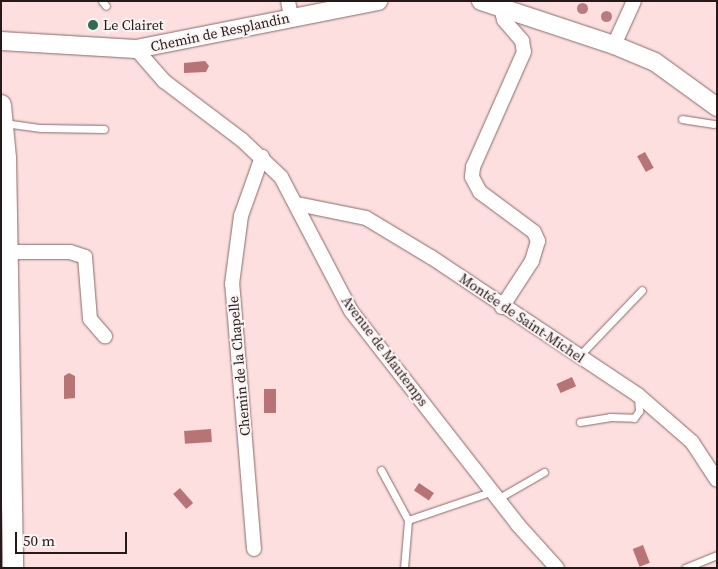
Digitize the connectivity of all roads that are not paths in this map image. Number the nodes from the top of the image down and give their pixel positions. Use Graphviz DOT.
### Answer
graph roads {
  1 [pos="378,1"];
  2 [pos="481,1"];
  3 [pos="634,1"];
  4 [pos="501,7"];
  5 [pos="289,9"];
  6 [pos="1,41"];
  7 [pos="614,45"];
  8 [pos="136,49"];
  9 [pos="715,115"];
  10 [pos="682,119"];
  11 [pos="3,123"];
  12 [pos="104,129"];
  13 [pos="262,157"];
  14 [pos="297,204"];
  15 [pos="8,252"];
  16 [pos="642,290"];
  17 [pos="502,307"];
  18 [pos="105,336"];
  19 [pos="579,357"];
  20 [pos="638,395"];
  21 [pos="580,422"];
  22 [pos="381,470"];
  23 [pos="544,472"];
  24 [pos="717,480"];
  25 [pos="496,494"];
  26 [pos="408,520"];
  27 [pos="254,549"];
  28 [pos="717,555"];
  29 [pos="13,568"];
  30 [pos="404,568"];
  31 [pos="557,568"];
  32 [pos="685,568"];
  1 -- 5 [label="street, Chemin de Resplandin"];
  2 -- 4 [label="street"];
  3 -- 7 [label="street"];
  4 -- 7 [label="street"];
  4 -- 17 [label="street"];
  5 -- 8 [label="street, Chemin de Resplandin"];
  6 -- 8 [label="street, Chemin de Resplandin"];
  7 -- 9 [label="street"];
  8 -- 13 [label="street, Avenue de Mautemps"];
  9 -- 10 [label="lane"];
  11 -- 12 [label="lane"];
  11 -- 15 [label="main road"];
  13 -- 14 [label="street, Avenue de Mautemps"];
  13 -- 27 [label="street, Chemin de la Chapelle"];
  14 -- 17 [label="street, Montée de Saint-Michel"];
  14 -- 25 [label="street, Avenue de Mautemps"];
  15 -- 18 [label="street"];
  15 -- 29 [label="main road"];
  16 -- 19 [label="lane"];
  17 -- 19 [label="street, Montée de Saint-Michel"];
  19 -- 20 [label="street, Montée de Saint-Michel"];
  20 -- 21 [label="lane"];
  20 -- 24 [label="street, Montée de Saint-Michel"];
  22 -- 26 [label="lane"];
  23 -- 25 [label="lane"];
  25 -- 26 [label="lane"];
  25 -- 31 [label="street, Avenue de Mautemps"];
  26 -- 30 [label="lane"];
  28 -- 32 [label="lane"];
}
